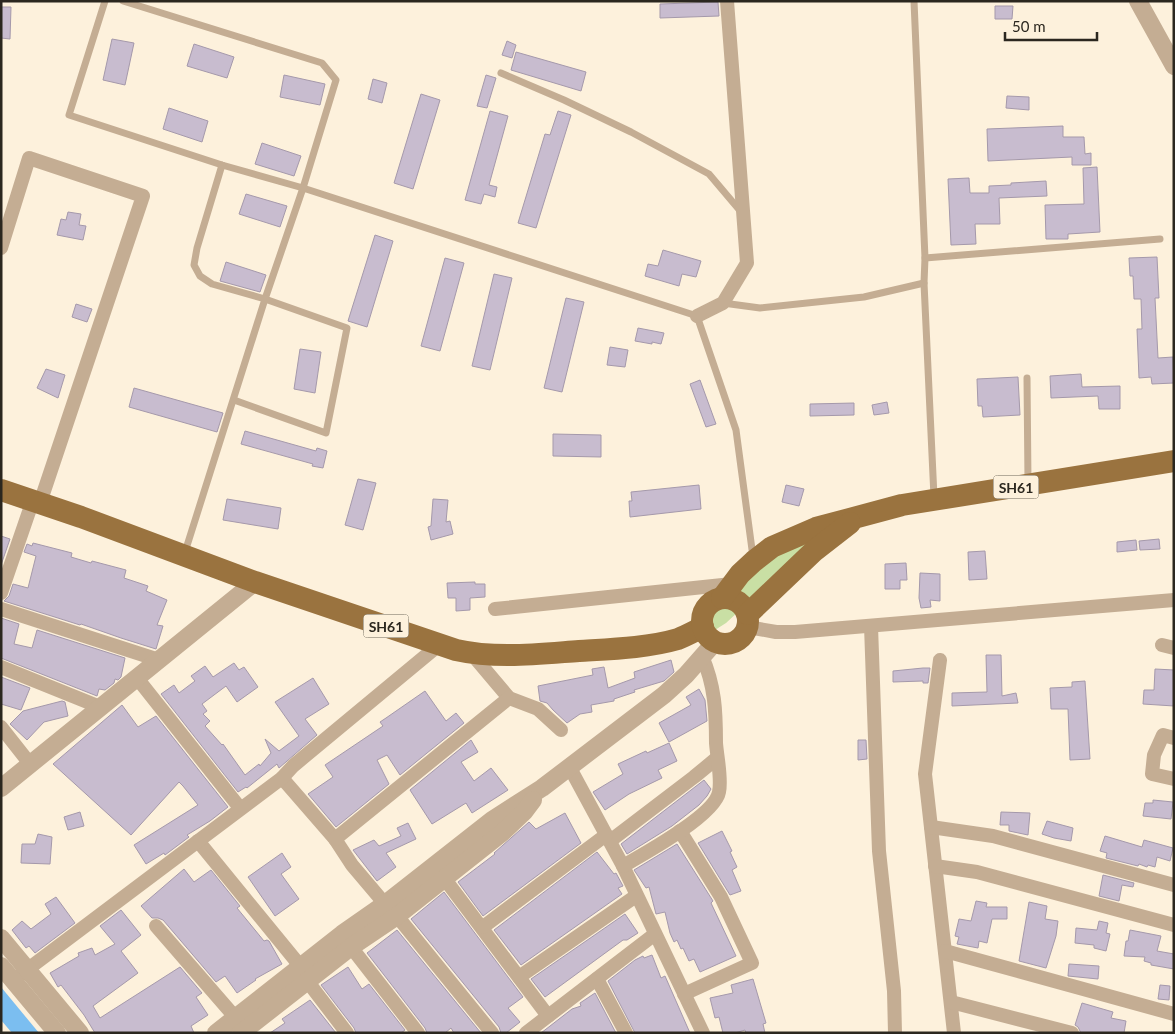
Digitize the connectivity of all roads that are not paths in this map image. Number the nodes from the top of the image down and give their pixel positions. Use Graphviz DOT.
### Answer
graph roads {
  1 [pos="105,1"];
  2 [pos="123,1"];
  3 [pos="727,1"];
  4 [pos="914,1"];
  5 [pos="1138,1"];
  6 [pos="1174,66"];
  7 [pos="501,73"];
  8 [pos="222,165"];
  9 [pos="303,188"];
  10 [pos="743,216"];
  11 [pos="1160,239"];
  12 [pos="1,248"];
  13 [pos="925,258"];
  14 [pos="924,283"];
  15 [pos="265,299"];
  16 [pos="723,303"];
  17 [pos="697,316"];
  18 [pos="1027,378"];
  19 [pos="234,400"];
  20 [pos="1174,461"];
  21 [pos="1028,485"];
  22 [pos="1,490"];
  23 [pos="934,500"];
  24 [pos="37,502"];
  25 [pos="858,516"];
  26 [pos="184,555"];
  27 [pos="754,561"];
  28 [pos="255,582"];
  29 [pos="727,591"];
  30 [pos="1,593"];
  31 [pos="1174,600"];
  32 [pos="1,609"];
  33 [pos="495,609"];
  34 [pos="748,621"];
  35 [pos="871,626"];
  36 [pos="707,642"];
  37 [pos="440,644"];
  38 [pos="471,653"];
  39 [pos="159,660"];
  40 [pos="940,660"];
  41 [pos="1,667"];
  42 [pos="137,678"];
  43 [pos="509,698"];
  44 [pos="100,707"];
  45 [pos="1,727"];
  46 [pos="561,730"];
  47 [pos="1174,738"];
  48 [pos="717,758"];
  49 [pos="31,764"];
  50 [pos="570,768"];
  51 [pos="282,778"];
  52 [pos="1174,779"];
  53 [pos="1,788"];
  54 [pos="542,788"];
  55 [pos="240,808"];
  56 [pos="931,827"];
  57 [pos="680,831"];
  58 [pos="608,838"];
  59 [pos="335,839"];
  60 [pos="198,841"];
  61 [pos="623,866"];
  62 [pos="936,866"];
  63 [pos="444,878"];
  64 [pos="1174,885"];
  65 [pos="636,896"];
  66 [pos="391,910"];
  67 [pos="1174,925"];
  68 [pos="156,926"];
  69 [pos="483,928"];
  70 [pos="655,934"];
  71 [pos="1,938"];
  72 [pos="351,947"];
  73 [pos="945,951"];
  74 [pos="1,966"];
  75 [pos="305,974"];
  76 [pos="20,975"];
  77 [pos="519,977"];
  78 [pos="597,979"];
  79 [pos="684,994"];
  80 [pos="951,1002"];
  81 [pos="1174,1014"];
  82 [pos="548,1016"];
  83 [pos="242,1028"];
  84 [pos="57,1033"];
  85 [pos="80,1033"];
  86 [pos="216,1033"];
  87 [pos="347,1033"];
  88 [pos="418,1033"];
  89 [pos="492,1033"];
  90 [pos="526,1033"];
  91 [pos="626,1033"];
  92 [pos="703,1033"];
  93 [pos="896,1033"];
  94 [pos="954,1033"];
  95 [pos="1072,1033"];
  1 -- 8 [label="lane"];
  2 -- 9 [label="lane"];
  3 -- 10 [label="street"];
  4 -- 13 [label="lane"];
  5 -- 6 [label="street"];
  7 -- 10 [label="lane"];
  8 -- 9 [label="lane"];
  8 -- 15 [label="lane"];
  9 -- 15 [label="lane"];
  9 -- 17 [label="lane"];
  10 -- 16 [label="street"];
  11 -- 13 [label="lane"];
  12 -- 24 [label="street"];
  13 -- 14 [label="lane"];
  14 -- 16 [label="lane"];
  14 -- 23 [label="lane"];
  15 -- 19 [label="lane"];
  15 -- 19 [label="lane"];
  16 -- 17 [label="street"];
  17 -- 27 [label="lane"];
  18 -- 21 [label="lane"];
  19 -- 26 [label="lane"];
  20 -- 21 [label="main road, SH61"];
  21 -- 23 [label="main road, SH61"];
  22 -- 24 [label="main road, SH61"];
  23 -- 25 [label="main road, SH61"];
  24 -- 26 [label="main road, SH61"];
  24 -- 30 [label="street"];
  25 -- 27 [label="main road, SH61"];
  25 -- 34 [label="main road, SH61"];
  26 -- 28 [label="main road, SH61"];
  27 -- 29 [label="main road, SH61"];
  28 -- 37 [label="main road, SH61"];
  28 -- 39 [label="street"];
  29 -- 33 [label="street"];
  29 -- 34 [label="main road"];
  29 -- 36 [label="main road, SH61"];
  31 -- 35 [label="street"];
  32 -- 39 [label="street"];
  34 -- 35 [label="street"];
  34 -- 36 [label="main road, SH61"];
  35 -- 93 [label="street"];
  36 -- 38 [label="main road, SH61"];
  36 -- 48 [label="street"];
  36 -- 50 [label="street"];
  37 -- 38 [label="main road, SH61"];
  37 -- 51 [label="street"];
  38 -- 43 [label="street"];
  39 -- 42 [label="street"];
  40 -- 56 [label="street"];
  41 -- 44 [label="street"];
  42 -- 44 [label="street"];
  42 -- 55 [label="street"];
  43 -- 46 [label="street"];
  43 -- 59 [label="street"];
  44 -- 49 [label="street"];
  45 -- 49 [label="street"];
  47 -- 52 [label="street"];
  48 -- 57 [label="street"];
  48 -- 58 [label="street"];
  49 -- 53 [label="street"];
  50 -- 54 [label="street"];
  50 -- 58 [label="street"];
  51 -- 55 [label="street"];
  51 -- 59 [label="street"];
  54 -- 63 [label="street"];
  54 -- 66 [label="street"];
  55 -- 60 [label="street"];
  56 -- 62 [label="street"];
  56 -- 64 [label="street"];
  57 -- 61 [label="street"];
  57 -- 79 [label="street"];
  58 -- 61 [label="street"];
  58 -- 69 [label="street"];
  59 -- 66 [label="street"];
  60 -- 75 [label="street"];
  60 -- 76 [label="street"];
  61 -- 65 [label="street"];
  62 -- 67 [label="street"];
  62 -- 73 [label="street"];
  63 -- 66 [label="street"];
  63 -- 69 [label="street"];
  65 -- 70 [label="street"];
  65 -- 77 [label="street"];
  66 -- 72 [label="street"];
  66 -- 75 [label="street"];
  66 -- 89 [label="street"];
  68 -- 83 [label="street"];
  69 -- 77 [label="street"];
  70 -- 78 [label="street"];
  70 -- 79 [label="street"];
  71 -- 76 [label="street"];
  72 -- 75 [label="street"];
  72 -- 88 [label="street"];
  73 -- 80 [label="street"];
  73 -- 81 [label="street"];
  74 -- 76 [label="street"];
  75 -- 83 [label="street"];
  75 -- 87 [label="street"];
  76 -- 84 [label="street"];
  76 -- 85 [label="street"];
  77 -- 82 [label="street"];
  78 -- 82 [label="street"];
  78 -- 91 [label="street"];
  79 -- 92 [label="street"];
  80 -- 94 [label="street"];
  80 -- 95 [label="street"];
  82 -- 90 [label="street"];
  83 -- 86 [label="street"];
}
